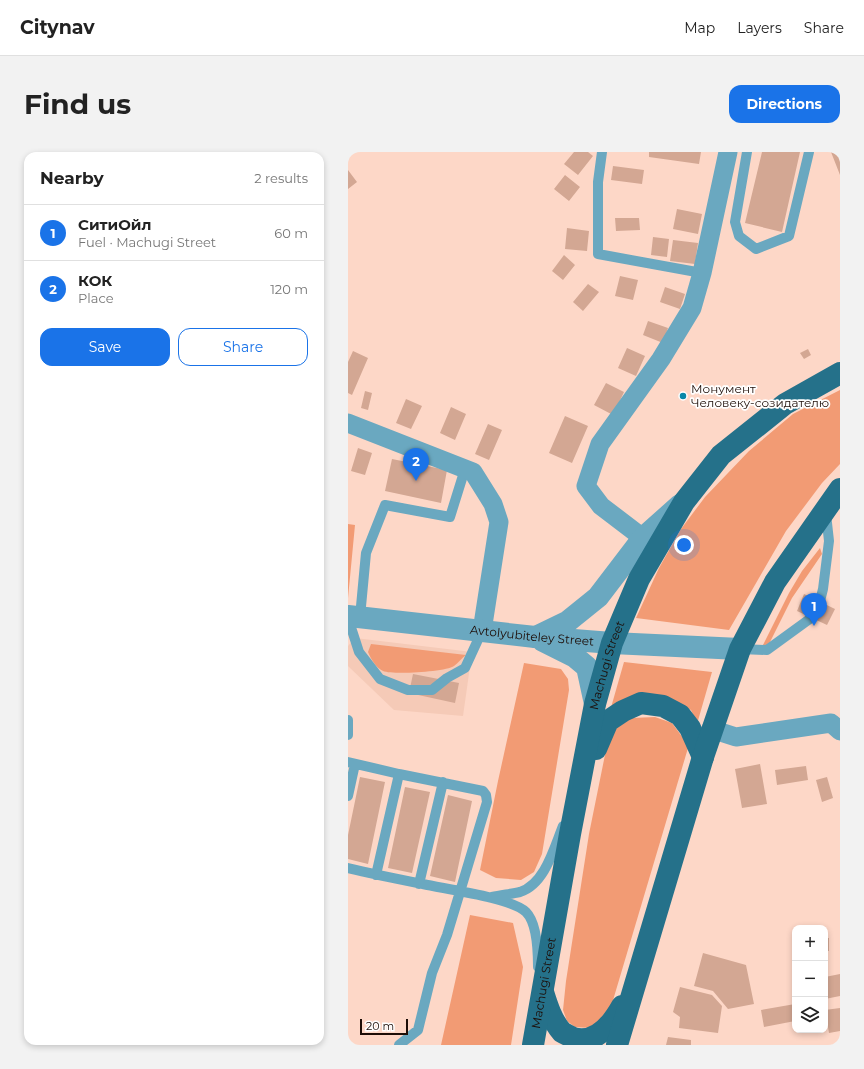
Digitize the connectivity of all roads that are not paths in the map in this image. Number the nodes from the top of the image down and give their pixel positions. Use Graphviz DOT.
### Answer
graph roads {
  1 [pos="602,152"];
  2 [pos="728,152"];
  3 [pos="748,152"];
  4 [pos="809,152"];
  5 [pos="702,273"];
  6 [pos="840,374"];
  7 [pos="348,423"];
  8 [pos="465,469"];
  9 [pos="840,489"];
  10 [pos="684,502"];
  11 [pos="825,508"];
  12 [pos="643,538"];
  13 [pos="820,601"];
  14 [pos="352,617"];
  15 [pos="811,618"];
  16 [pos="482,631"];
  17 [pos="535,637"];
  18 [pos="612,643"];
  19 [pos="740,649"];
  20 [pos="596,704"];
  21 [pos="348,720"];
  22 [pos="837,723"];
  23 [pos="711,729"];
  24 [pos="348,735"];
  25 [pos="702,757"];
  26 [pos="352,763"];
  27 [pos="398,774"];
  28 [pos="443,782"];
  29 [pos="348,796"];
  30 [pos="577,800"];
  31 [pos="348,868"];
  32 [pos="376,875"];
  33 [pos="419,884"];
  34 [pos="460,892"];
  35 [pos="490,897"];
  36 [pos="639,973"];
  37 [pos="541,1001"];
  38 [pos="399,1045"];
  39 [pos="534,1045"];
  40 [pos="618,1045"];
  1 -- 5 [label="lane"];
  2 -- 5 [label="street"];
  3 -- 4 [label="lane"];
  5 -- 12 [label="street"];
  6 -- 10 [label="main road, Machugi Street"];
  7 -- 8 [label="street"];
  8 -- 14 [label="lane"];
  8 -- 16 [label="street"];
  9 -- 11 [label="main road"];
  10 -- 12 [label="street"];
  10 -- 18 [label="main road, Machugi Street"];
  11 -- 13 [label="lane"];
  11 -- 19 [label="main road"];
  12 -- 17 [label="street"];
  14 -- 16 [label="street, Avtolyubiteley Street"];
  14 -- 16 [label="lane"];
  15 -- 19 [label="lane"];
  16 -- 17 [label="street, Avtolyubiteley Street"];
  17 -- 18 [label="street, Avtolyubiteley Street"];
  17 -- 20 [label="street"];
  18 -- 19 [label="street, Avtolyubiteley Street"];
  18 -- 20 [label="main road, Machugi Street"];
  19 -- 23 [label="main road"];
  20 -- 30 [label="main road, Machugi Street"];
  21 -- 24 [label="lane"];
  22 -- 23 [label="street"];
  23 -- 25 [label="main road"];
  25 -- 30 [label="main road"];
  25 -- 36 [label="main road"];
  26 -- 27 [label="lane"];
  26 -- 29 [label="lane"];
  27 -- 28 [label="lane"];
  27 -- 32 [label="lane"];
  28 -- 33 [label="lane"];
  28 -- 34 [label="lane"];
  30 -- 35 [label="lane"];
  30 -- 37 [label="main road, Machugi Street"];
  31 -- 32 [label="lane"];
  32 -- 33 [label="lane"];
  33 -- 34 [label="lane"];
  34 -- 35 [label="lane"];
  34 -- 38 [label="lane"];
  35 -- 37 [label="lane"];
  36 -- 37 [label="main road"];
  36 -- 40 [label="main road"];
  37 -- 39 [label="main road, Machugi Street"];
}
